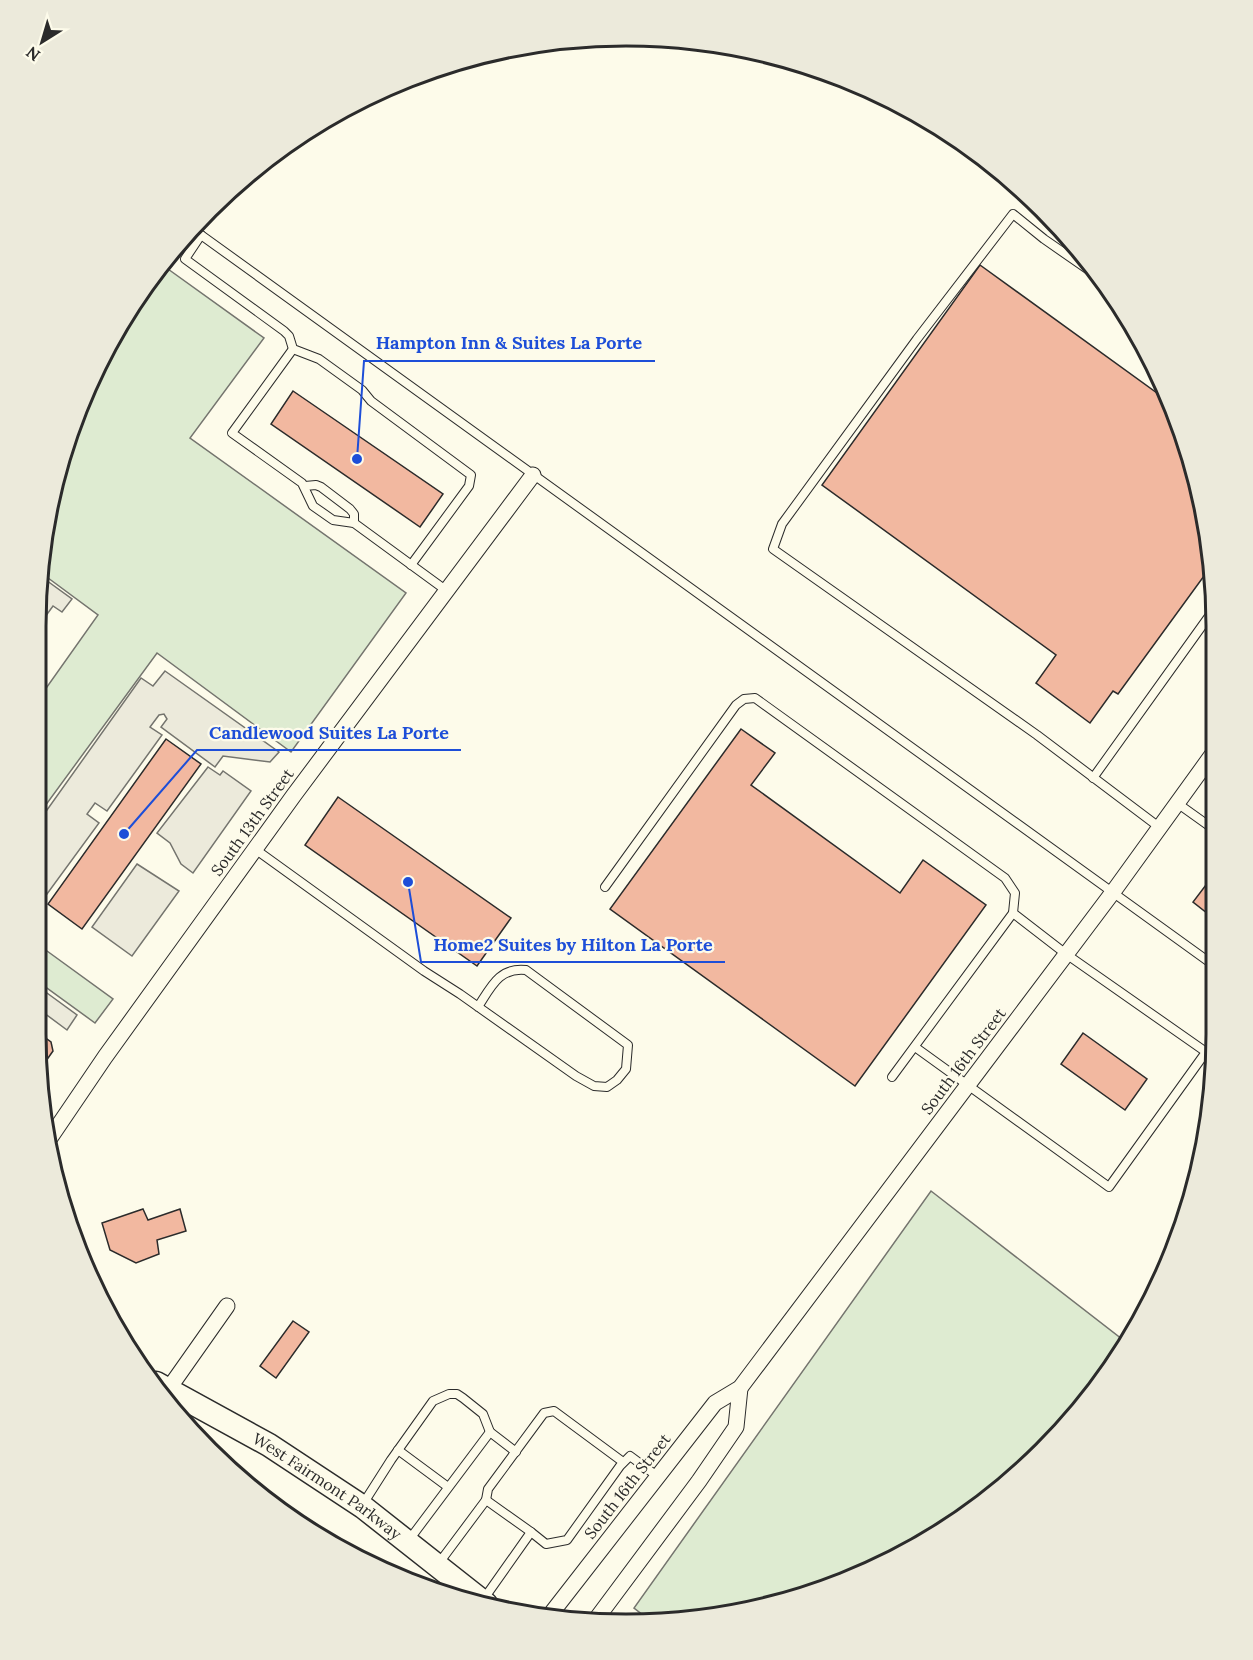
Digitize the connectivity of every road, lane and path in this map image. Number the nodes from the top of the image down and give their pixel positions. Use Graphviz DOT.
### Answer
graph roads {
  1 [pos="201,236"];
  2 [pos="1077,261"];
  3 [pos="292,349"];
  4 [pos="533,475"];
  5 [pos="305,486"];
  6 [pos="354,523"];
  7 [pos="411,565"];
  8 [pos="447,591"];
  9 [pos="1206,621"];
  10 [pos="1206,763"];
  11 [pos="1093,778"];
  12 [pos="1177,803"];
  13 [pos="1206,824"];
  14 [pos="1159,827"];
  15 [pos="255,849"];
  16 [pos="605,887"];
  17 [pos="1113,892"];
  18 [pos="1013,914"];
  19 [pos="1066,954"];
  20 [pos="1206,960"];
  21 [pos="477,1007"];
  22 [pos="915,1047"];
  23 [pos="1206,1052"];
  24 [pos="1205,1053"];
  25 [pos="892,1077"];
  26 [pos="968,1085"];
  27 [pos="55,1131"];
  28 [pos="227,1306"];
  29 [pos="166,1387"];
  30 [pos="740,1388"];
  31 [pos="171,1392"];
  32 [pos="490,1432"];
  33 [pos="398,1450"];
  34 [pos="516,1452"];
  35 [pos="623,1462"];
  36 [pos="657,1476"];
  37 [pos="448,1487"];
  38 [pos="486,1500"];
  39 [pos="362,1506"];
  40 [pos="531,1532"];
  41 [pos="407,1542"];
  42 [pos="438,1566"];
  43 [pos="472,1593"];
  44 [pos="488,1597"];
  45 [pos="554,1609"];
  46 [pos="601,1613"];
  1 -- 3 [label="lane"];
  1 -- 4 [label="lane"];
  2 -- 11 [label="lane"];
  3 -- 5 [label="lane"];
  3 -- 7 [label="lane"];
  4 -- 8 [label="street, South 13th Street"];
  4 -- 17 [label="lane"];
  5 -- 6 [label="lane"];
  5 -- 6 [label="lane"];
  6 -- 7 [label="lane"];
  7 -- 8 [label="lane"];
  8 -- 15 [label="street, South 13th Street"];
  9 -- 11 [label="lane"];
  10 -- 12 [label="street, South 16th Street"];
  11 -- 14 [label="lane"];
  12 -- 13 [label="lane"];
  12 -- 14 [label="street, South 16th Street"];
  14 -- 17 [label="street, South 16th Street"];
  15 -- 21 [label="lane"];
  15 -- 27 [label="street, South 13th Street"];
  16 -- 18 [label="lane"];
  17 -- 19 [label="street, South 16th Street"];
  17 -- 20 [label="lane"];
  18 -- 19 [label="lane"];
  18 -- 22 [label="lane"];
  19 -- 23 [label="lane"];
  19 -- 26 [label="street, South 16th Street"];
  21 -- 21 [label="lane"];
  22 -- 25 [label="lane"];
  22 -- 26 [label="lane"];
  24 -- 26 [label="lane"];
  26 -- 30 [label="street, South 16th Street"];
  28 -- 29 [label="street"];
  30 -- 36 [label="street, South 16th Street"];
  30 -- 46 [label="street"];
  31 -- 39 [label="main road, West Fairmont Parkway"];
  32 -- 33 [label="lane"];
  32 -- 34 [label="lane"];
  32 -- 37 [label="lane"];
  33 -- 37 [label="lane"];
  33 -- 39 [label="lane"];
  34 -- 35 [label="lane"];
  34 -- 38 [label="lane"];
  35 -- 36 [label="lane"];
  35 -- 40 [label="lane"];
  36 -- 45 [label="street, South 16th Street"];
  37 -- 41 [label="lane"];
  38 -- 40 [label="lane"];
  38 -- 42 [label="lane"];
  39 -- 41 [label="main road, West Fairmont Parkway"];
  40 -- 44 [label="lane"];
  41 -- 42 [label="main road, West Fairmont Parkway"];
  42 -- 43 [label="main road, West Fairmont Parkway"];
}
